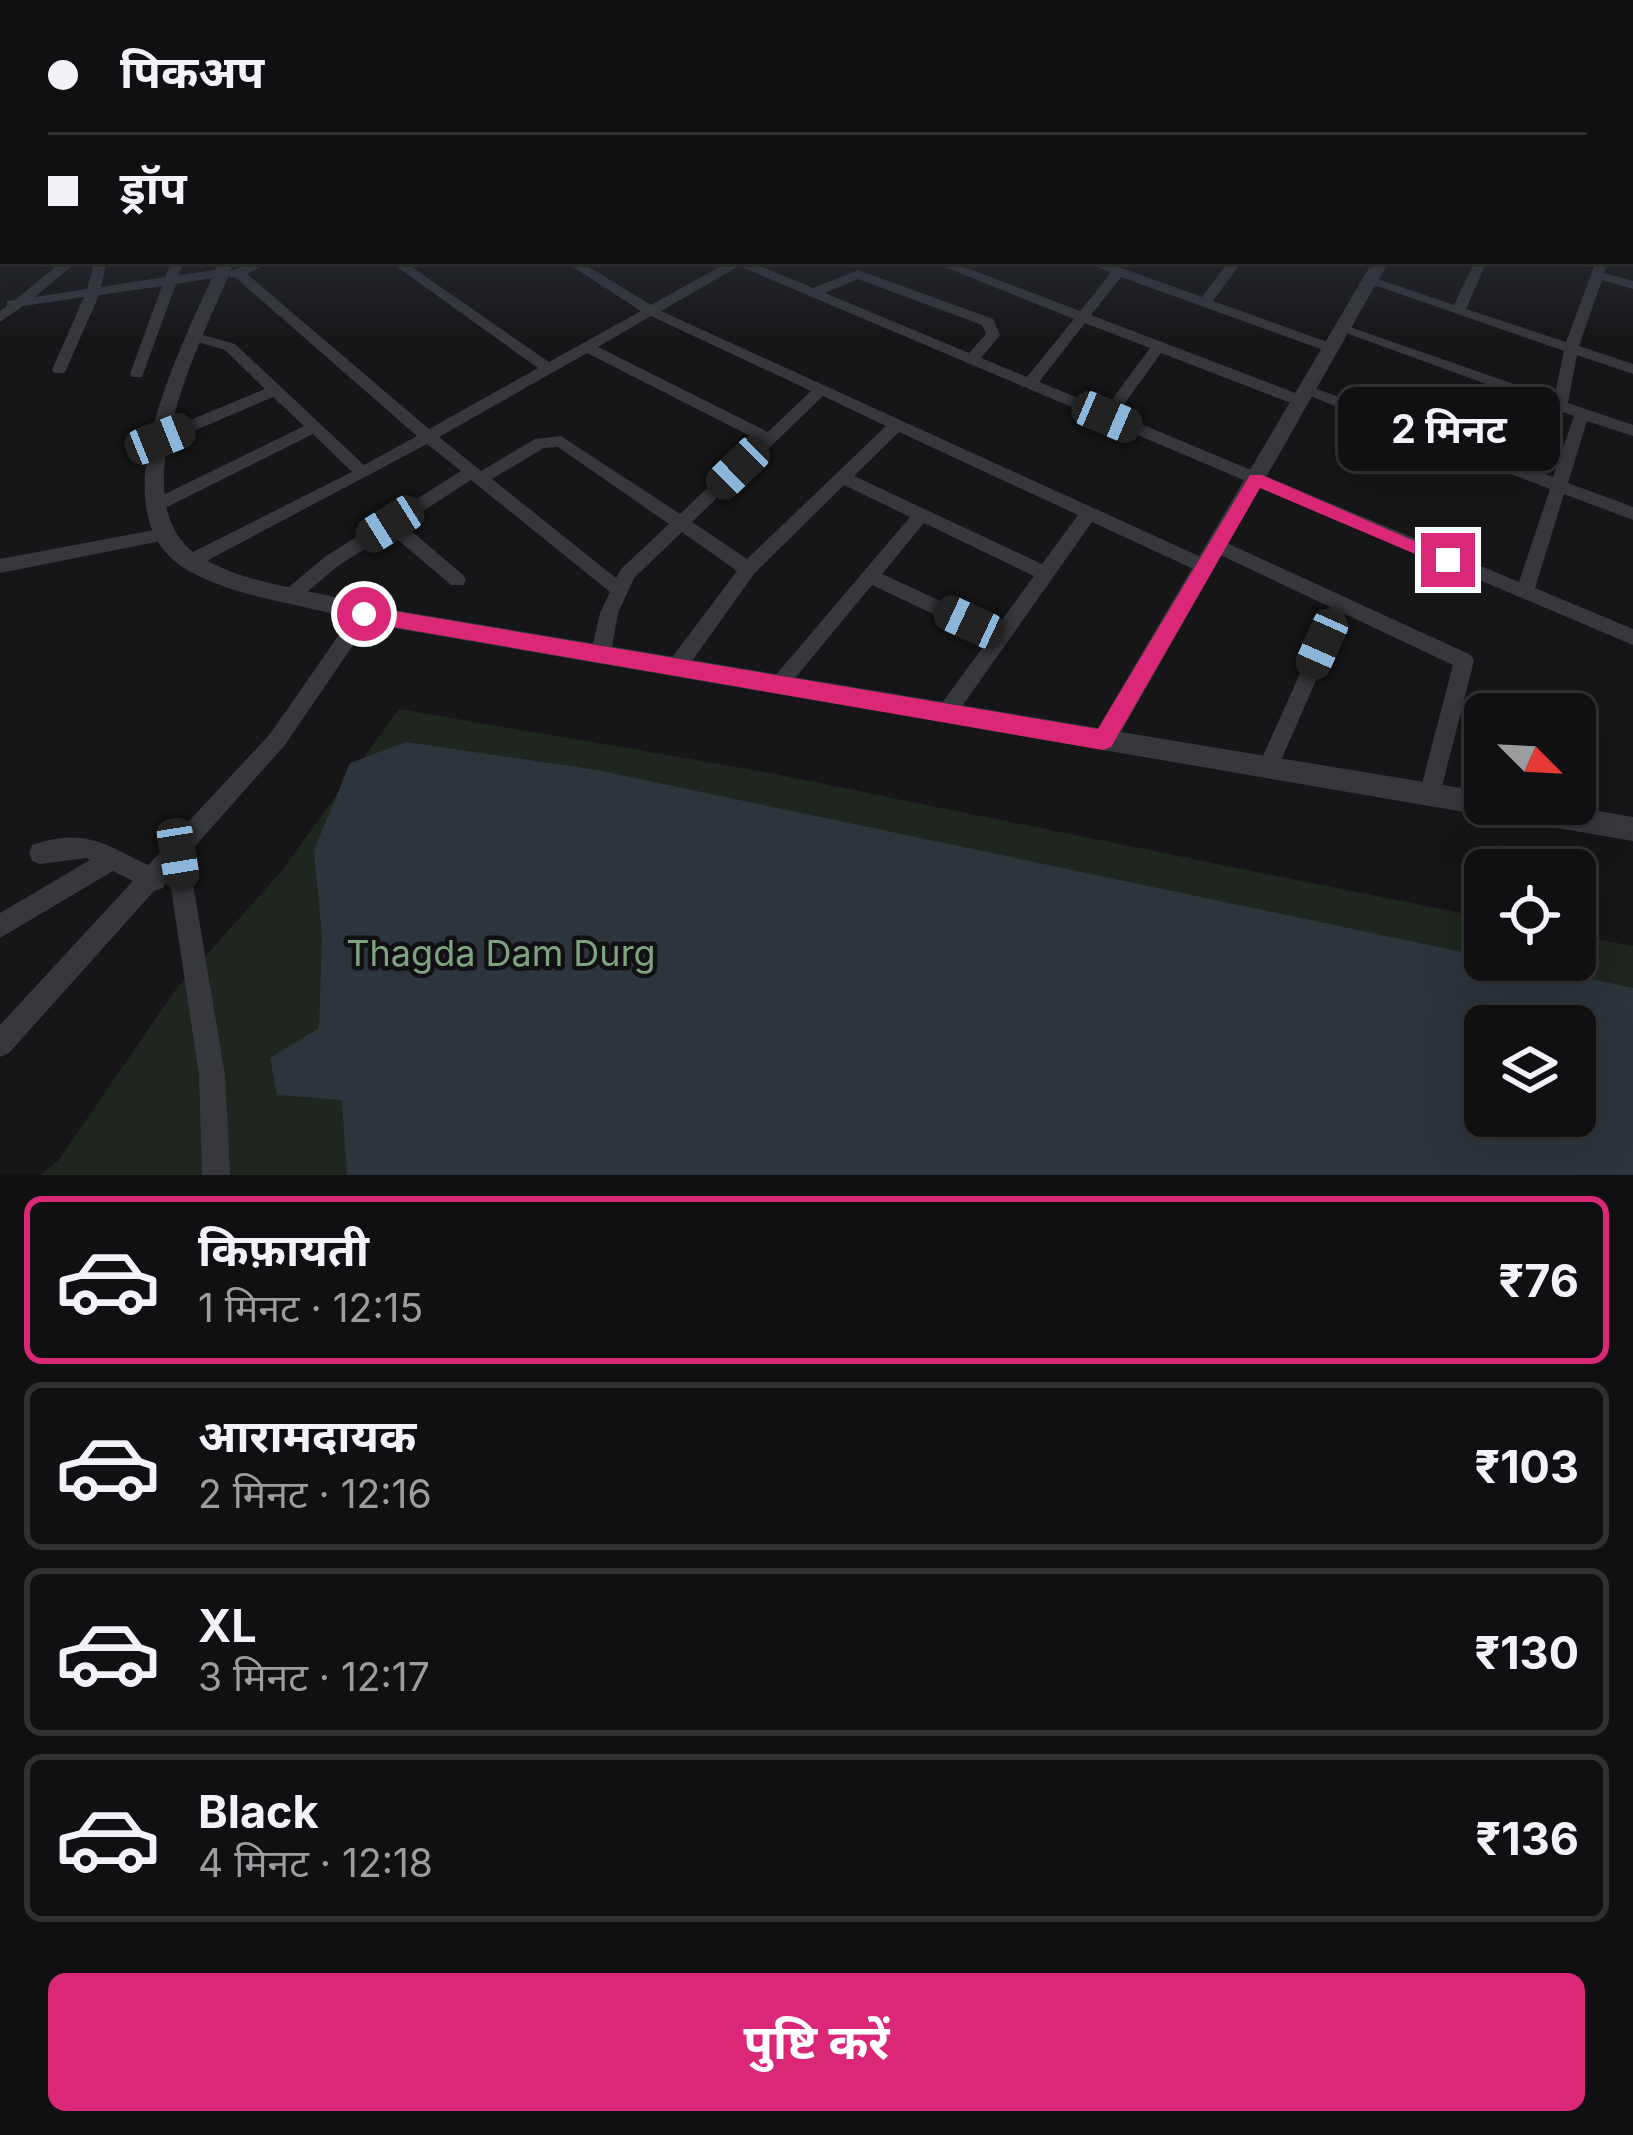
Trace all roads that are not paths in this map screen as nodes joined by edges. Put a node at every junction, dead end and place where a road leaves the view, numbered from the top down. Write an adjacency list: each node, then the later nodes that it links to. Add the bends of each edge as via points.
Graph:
1 (67, 264): 22 (street)
2 (100, 264): 19 (street)
3 (177, 264): 17 (street)
4 (399, 264): 34 (street)
5 (575, 264): 24 (street)
6 (733, 264): 24 (street)
7 (745, 264): 20 (street)
8 (944, 264): 26 (street)
9 (1098, 264): 15 (street)
10 (1234, 264): 21 (street)
11 (1379, 264): 16 (street)
12 (1480, 264): 23 (street)
13 (1600, 268): 18 (street); 32 (street)
14 (227, 271): 17 (street); 28 (street); 48 (street)
15 (1119, 272): 21 (street); 26 (street)
16 (1370, 281): 23 (street); 27 (street)
17 (170, 283): 19 (street); 37 (street)
18 (1633, 286)
19 (93, 293): 22 (street); 36 (street)
20 (813, 293): 33 (street); 33 (street, via 858,274 988,322 993,335)
21 (1204, 302): 31 (street)
22 (12, 304): 25 (street)
23 (1458, 310): 32 (street)
24 (651, 311): 30 (street); 39 (street)
25 (0, 317)
26 (1081, 317): 29 (street); 38 (street)
27 (1342, 329): 31 (street); 42 (street)
28 (196, 338): 40 (street, via 230,347); 49 (street)
29 (1158, 346): 41 (street); 44 (street)
30 (587, 347): 34 (street); 50 (street)
31 (1330, 348): 41 (street)
32 (1571, 349): 35 (street); 42 (street)
33 (971, 360): 38 (street)
34 (549, 369): 48 (street)
35 (1633, 369)
36 (58, 370)
37 (137, 374)
38 (1029, 384): 44 (street)
39 (820, 390): 45 (street); 50 (street)
40 (273, 391): 46 (street); 49 (street)
41 (1304, 396): 54 (street); 55 (street)
42 (1560, 406): 43 (street)
43 (1582, 413): 47 (street); 55 (street)
44 (1107, 417): 54 (street)
45 (896, 425): 53 (street); 57 (street)
46 (313, 428): 51 (street); 56 (street)
47 (1633, 431)
48 (425, 434): 51 (street); 52 (street)
49 (160, 439): 56 (street)
50 (769, 439): 61 (street)
51 (362, 472): 64 (street)
52 (476, 475): 60 (street); 61 (street, via 541,442 561,441); 71 (street)
53 (844, 478): 58 (street); 67 (street)
54 (1256, 480): 63 (street); 72 (street)
55 (1558, 486): 59 (street); 72 (street)
56 (155, 506): 62 (street)
57 (1088, 513): 66 (street); 68 (street)
58 (921, 514): 68 (street); 69 (street)
59 (1633, 514)
60 (390, 524): 70 (street); 73 (street)
61 (678, 525): 67 (street); 71 (street)
62 (165, 534): 64 (street); 65 (street)
63 (1218, 546): 66 (street); 74 (street)
64 (191, 561): 73 (street)
65 (0, 566)
66 (1206, 567): 82 (street)
67 (748, 569): 79 (street)
68 (1046, 574): 76 (street)
69 (870, 576): 76 (street); 80 (street)
70 (457, 580)
71 (618, 589): 78 (street)
72 (1525, 592): 77 (street)
73 (290, 596): 75 (street)
74 (1340, 603): 83 (street); 84 (street, via 1464,661)
75 (364, 614): 78 (street); 89 (street, via 300,712)
76 (1002, 638): 81 (street)
77 (1633, 638)
78 (601, 652): 79 (street)
79 (677, 665): 80 (street)
80 (778, 683): 81 (street)
81 (946, 712): 82 (street)
82 (1103, 740): 83 (street)
83 (1268, 767): 84 (street)
84 (1430, 794): 85 (street)
85 (1464, 800)
86 (1596, 823): 87 (street)
87 (1633, 829)
88 (40, 853): 90 (street, via 87,847)
89 (178, 854): 91 (street); 94 (street, via 212,1075)
90 (115, 858): 91 (street); 92 (street)
91 (154, 880): 93 (street)
92 (0, 926)
93 (0, 1044)
94 (216, 1175)

